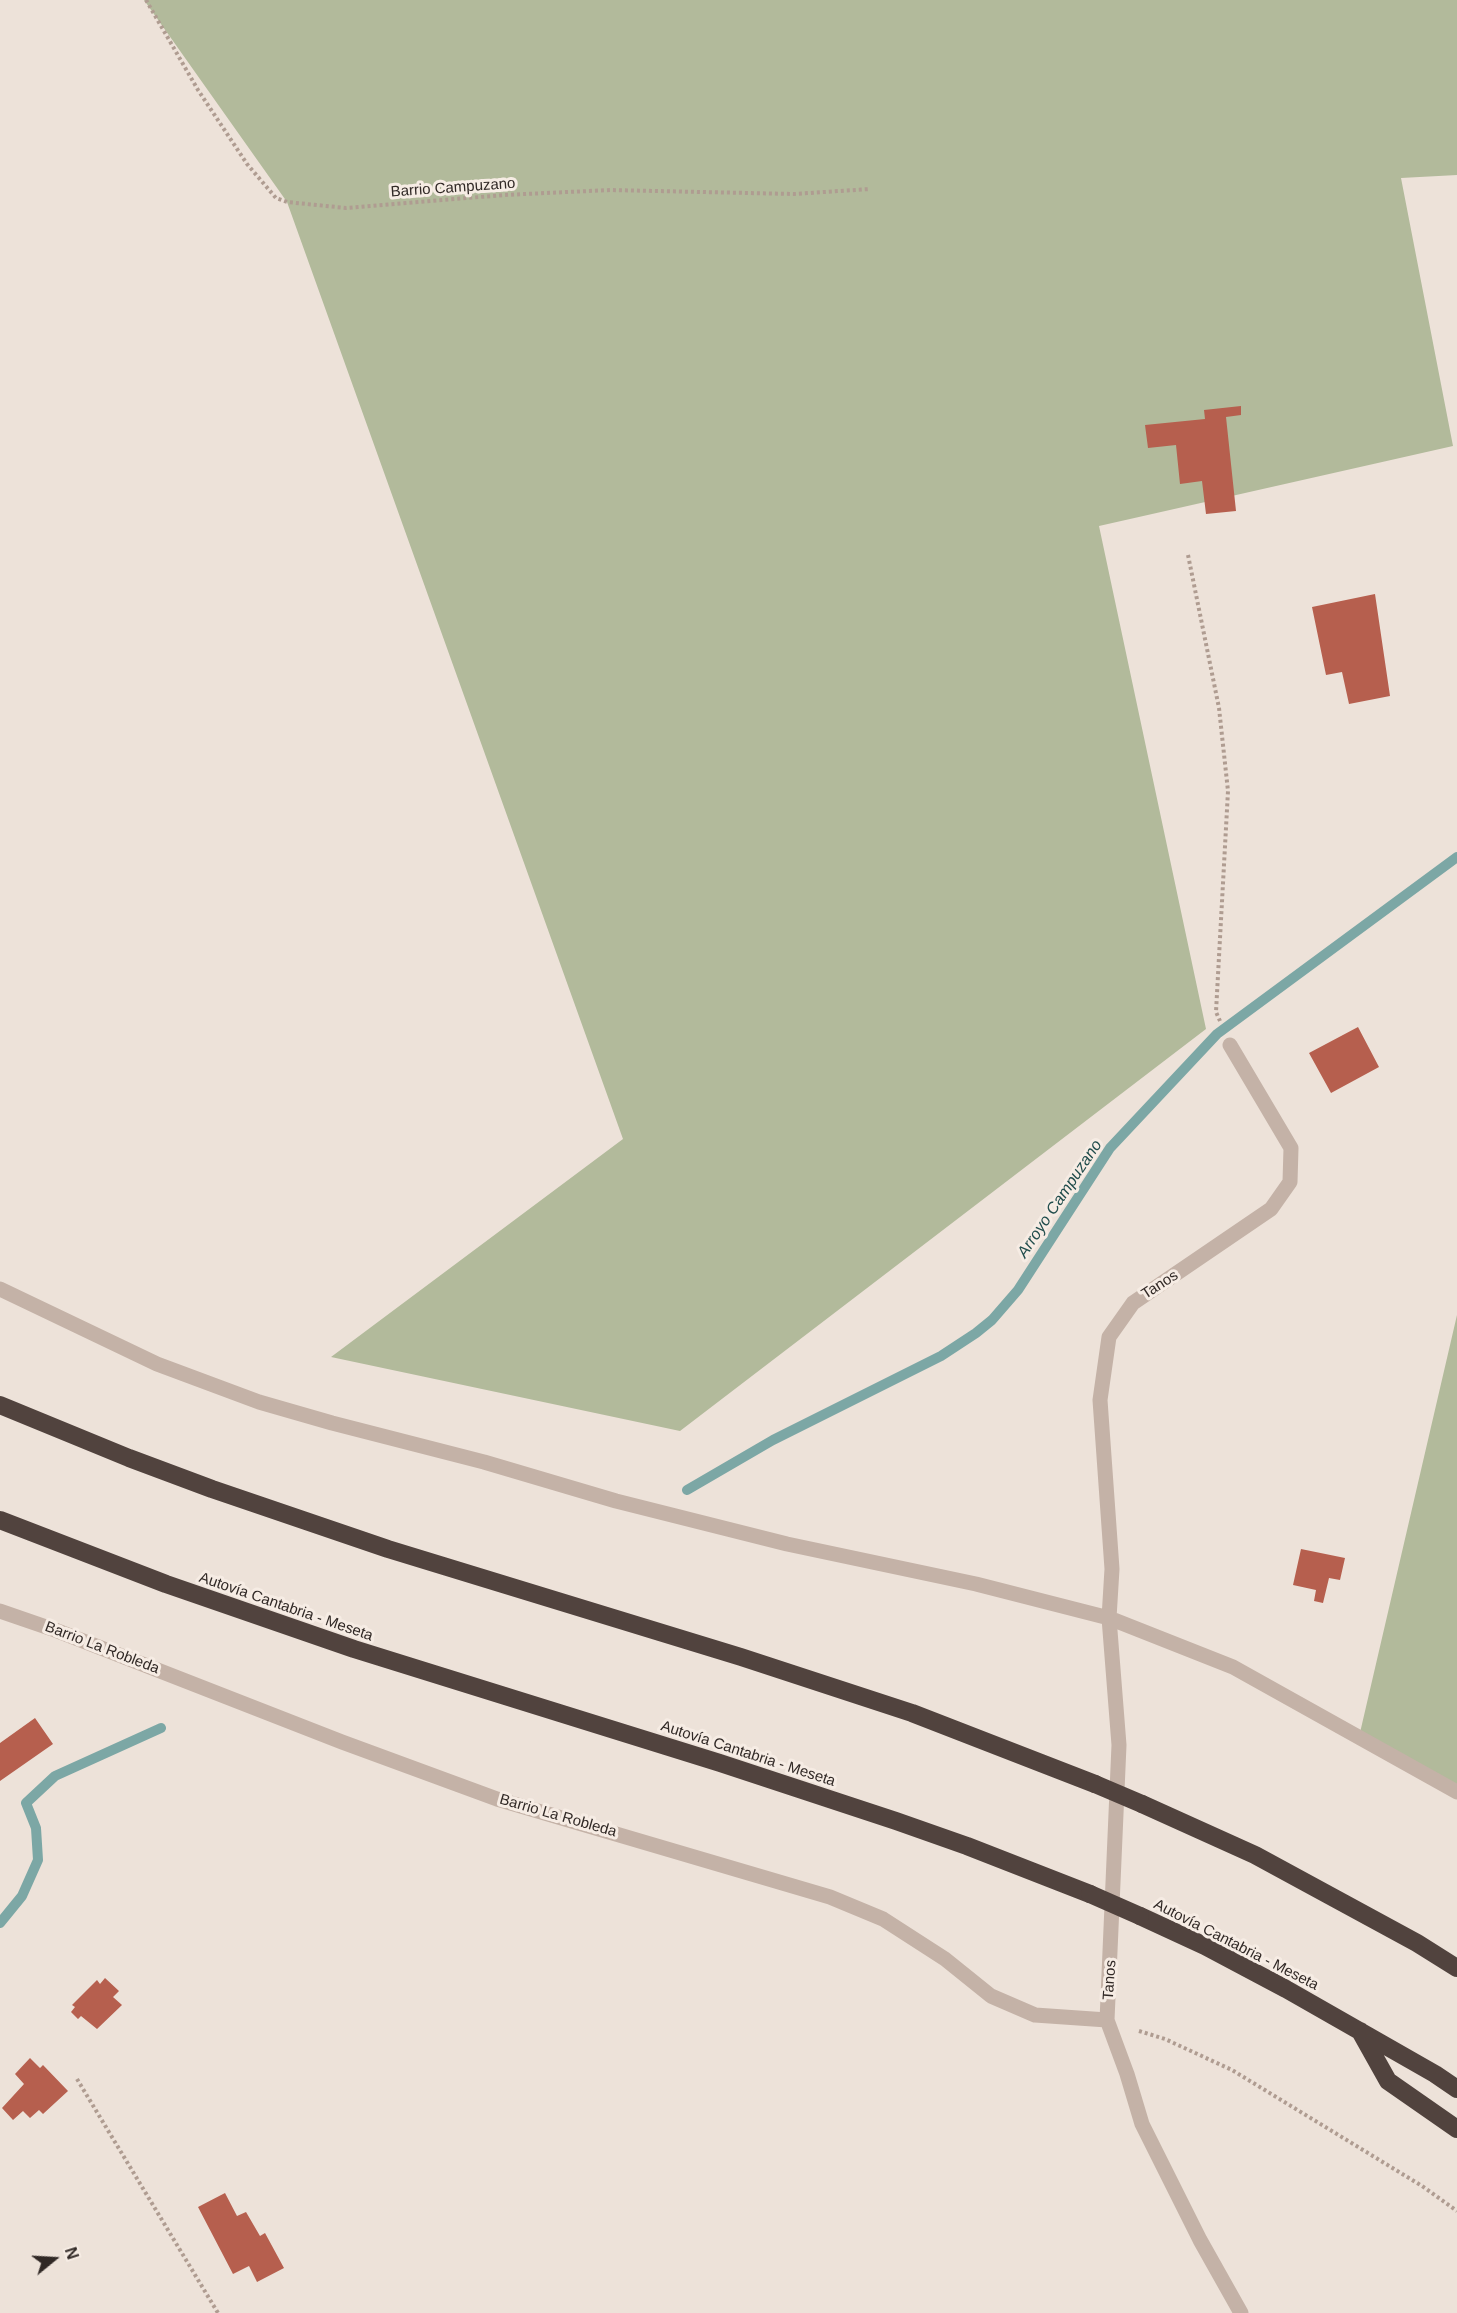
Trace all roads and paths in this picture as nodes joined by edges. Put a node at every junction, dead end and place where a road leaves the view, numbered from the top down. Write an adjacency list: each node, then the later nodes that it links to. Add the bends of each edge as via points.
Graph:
1 (146, 0): 2 (path, Barrio Campuzano, via 247,164 276,198 287,202 346,208 610,190 794,194)
2 (870, 189)
3 (1188, 555): 4 (path, via 1219,708 1228,791)
4 (1216, 1012)
5 (1230, 1046): 10 (street, Tanos, via 1291,1148 1290,1182 1271,1209 1133,1303 1108,1337 1100,1400 1112,1569)
6 (0, 1289): 10 (street, via 157,1364 269,1405 616,1501)
7 (0, 1405): 12 (highway, bridge, via 212,1489 388,1549 912,1713 1095,1784 1256,1855)
8 (0, 1520): 14 (highway, Autovía Cantabria - Meseta, bridge, via 313,1636 720,1763 967,1846 1090,1894 1205,1946)
9 (0, 1611): 13 (street, Barrio La Robleda, via 497,1799 830,1897 883,1919 945,1959 991,1996 1035,2015)
10 (1109, 1618): 11 (street, via 1233,1667); 13 (street, Tanos, via 1119,1745)
11 (1457, 1792)
12 (1457, 1968)
13 (1107, 2020): 18 (path, via 1166,2039 1232,2070); 20 (street, Tanos, via 1142,2124)
14 (1359, 2029): 16 (highway, Autovía Cantabria - Meseta); 17 (highway, via 1388,2081)
15 (77, 2079): 19 (path)
16 (1457, 2089)
17 (1457, 2129)
18 (1457, 2211)
19 (218, 2313)
20 (1241, 2313)

